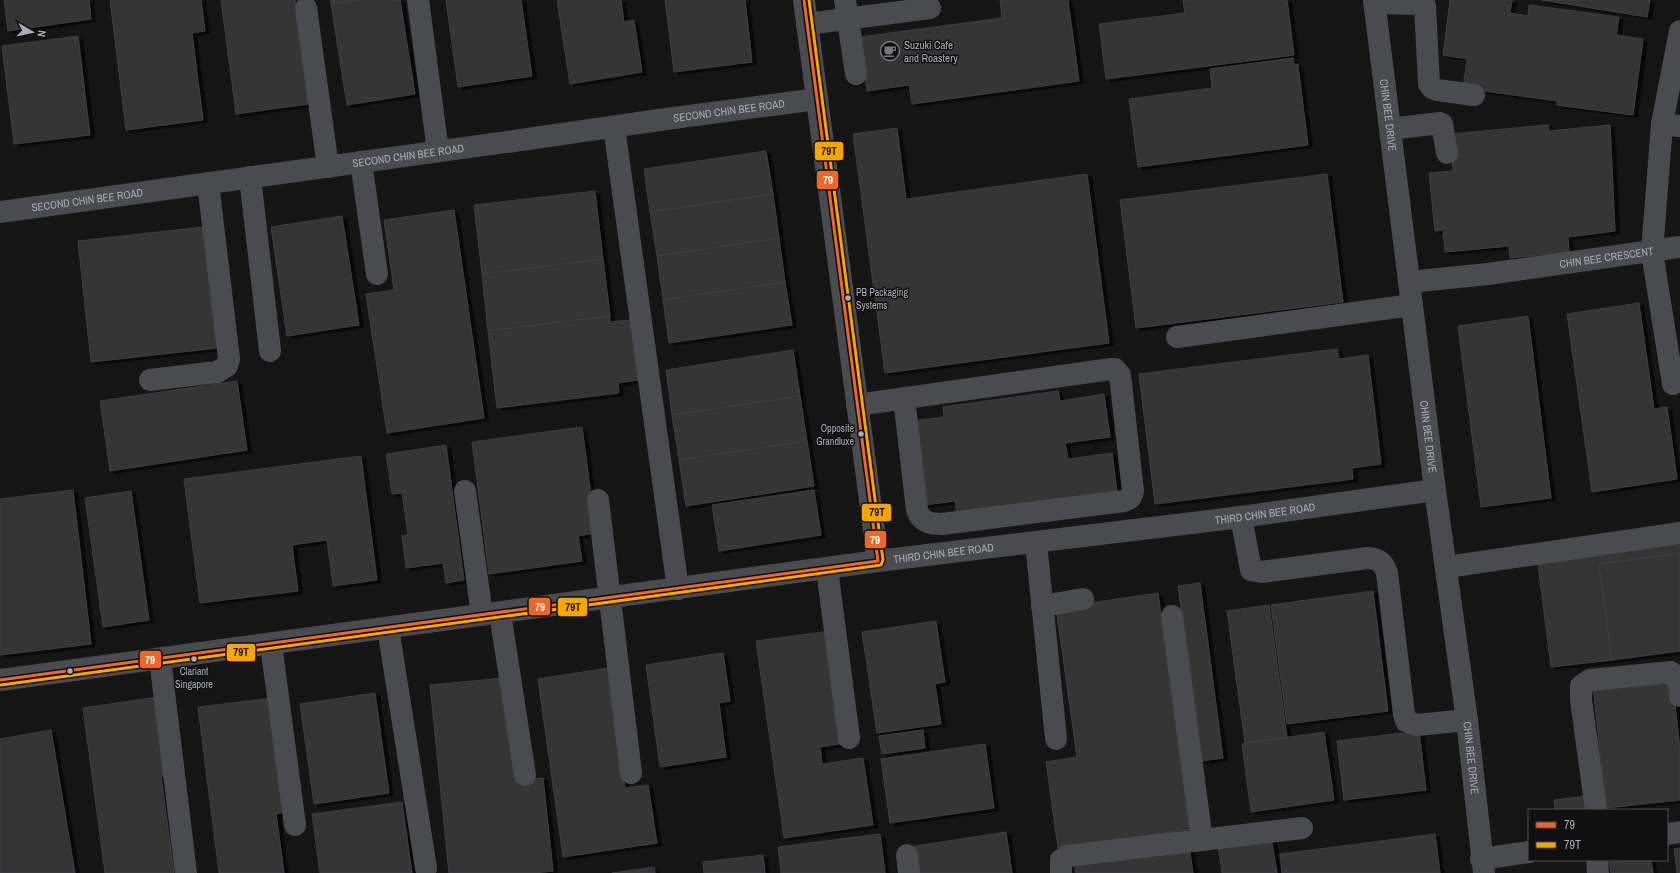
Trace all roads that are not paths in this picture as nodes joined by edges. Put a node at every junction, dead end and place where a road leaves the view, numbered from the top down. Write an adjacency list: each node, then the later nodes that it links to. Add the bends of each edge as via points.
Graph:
1 (418, 0): 15 (street)
2 (804, 0): 7 (street)
3 (1374, 1): 10 (street, via 1425,6 1429,84 1437,90); 14 (street, CHIN BEE DRIVE)
4 (306, 8): 18 (street)
5 (930, 8): 6 (street)
6 (846, 9): 7 (street); 9 (street)
7 (807, 24): 11 (street)
8 (1680, 31): 12 (street, CHIN BEE CRESCENT)
9 (856, 74)
10 (1474, 95)
11 (817, 99): 13 (street, SECOND CHIN BEE ROAD); 32 (street)
12 (1671, 125): 23 (street, CHIN BEE CRESCENT)
13 (614, 127): 15 (street, SECOND CHIN BEE ROAD); 42 (street)
14 (1390, 129): 16 (street, via 1440,123); 25 (street, CHIN BEE DRIVE)
15 (438, 151): 17 (street, SECOND CHIN BEE ROAD)
16 (1447, 153)
17 (361, 162): 18 (street, SECOND CHIN BEE ROAD); 24 (street)
18 (328, 166): 19 (street, SECOND CHIN BEE ROAD)
19 (250, 177): 20 (street, SECOND CHIN BEE ROAD); 28 (street)
20 (208, 183): 21 (street, SECOND CHIN BEE ROAD); 29 (street, via 229,359 227,366 216,372)
21 (0, 212)
22 (1680, 247): 23 (street)
23 (1652, 252): 25 (street, CHIN BEE CRESCENT); 30 (street)
24 (377, 274)
25 (1410, 282): 26 (street, CHIN BEE DRIVE)
26 (1412, 305): 27 (street); 34 (street, CHIN BEE DRIVE)
27 (1177, 337)
28 (270, 351)
29 (150, 380)
30 (1672, 384)
31 (904, 398): 31 (street, via 917,510 925,522 950,523 1124,501 1132,495 1120,375 1114,369); 32 (street)
32 (857, 405): 39 (street)
33 (465, 490): 46 (street)
34 (1435, 490): 36 (street, THIRD CHIN BEE ROAD); 40 (street, CHIN BEE DRIVE)
35 (598, 500): 43 (street)
36 (1241, 517): 38 (street, THIRD CHIN BEE ROAD); 53 (street, via 1251,570 1261,572 1368,558 1382,562 1387,573 1406,721 1417,725)
37 (1680, 533): 40 (street)
38 (1036, 542): 39 (street, THIRD CHIN BEE ROAD); 45 (street)
39 (878, 561): 41 (street, THIRD CHIN BEE ROAD)
40 (1447, 567): 53 (street, CHIN BEE DRIVE)
41 (827, 569): 42 (street, THIRD CHIN BEE ROAD); 54 (street)
42 (678, 589): 43 (street, THIRD CHIN BEE ROAD)
43 (610, 598): 46 (street, THIRD CHIN BEE ROAD); 56 (street)
44 (1083, 599): 45 (street)
45 (1042, 606): 55 (street)
46 (491, 614): 48 (street, THIRD CHIN BEE ROAD); 57 (street)
47 (1172, 616): 63 (street)
48 (388, 628): 49 (street, THIRD CHIN BEE ROAD); 67 (street)
49 (271, 644): 50 (street, THIRD CHIN BEE ROAD); 59 (street)
50 (160, 659): 51 (street, THIRD CHIN BEE ROAD); 68 (street)
51 (0, 680)
52 (1680, 696): 58 (street, via 1679,683 1671,672 1590,680 1581,686)
53 (1467, 720): 66 (street, CHIN BEE DRIVE)
54 (849, 738)
55 (1056, 739)
56 (631, 773)
57 (525, 775)
58 (1596, 809)
59 (295, 824)
60 (1302, 828): 63 (street)
61 (1680, 832): 62 (street)
62 (1668, 834)
63 (1202, 840): 69 (street, via 1067,856 1061,860)
64 (1528, 852): 66 (street)
65 (1596, 861): 70 (street)
66 (1483, 866)
67 (426, 868)
68 (186, 873)
69 (1061, 873)
70 (1598, 873)

